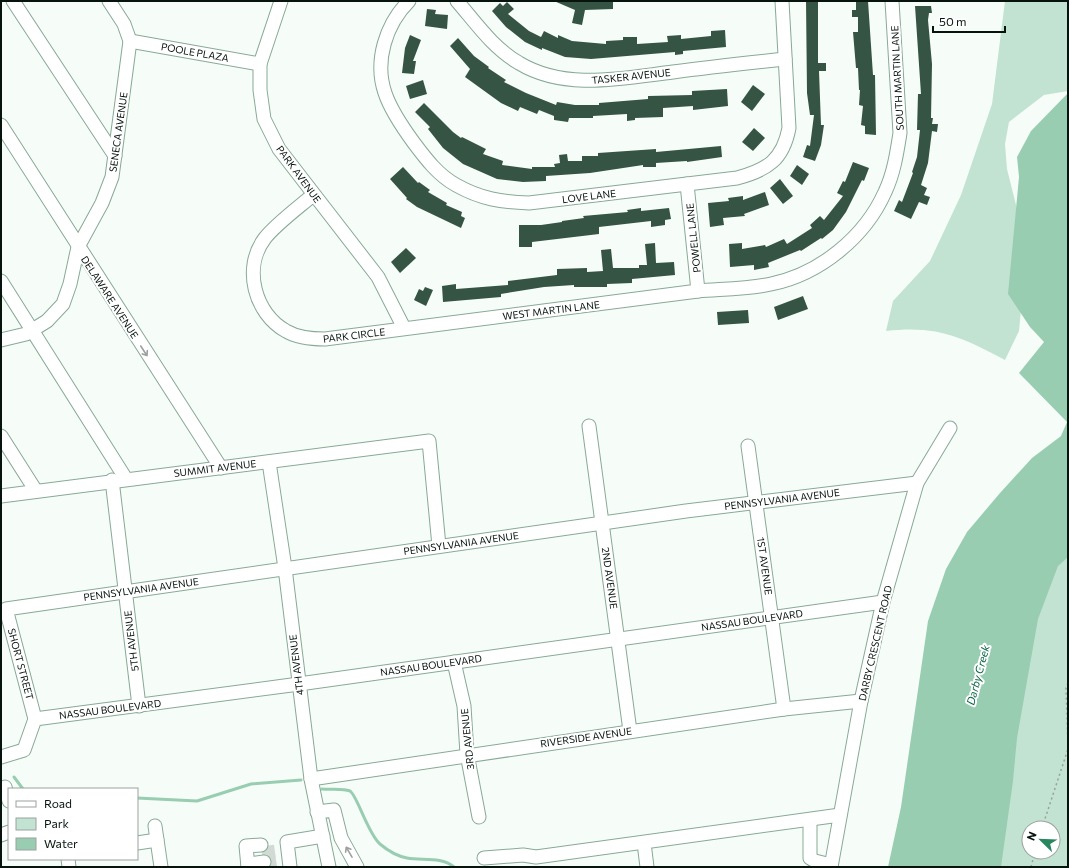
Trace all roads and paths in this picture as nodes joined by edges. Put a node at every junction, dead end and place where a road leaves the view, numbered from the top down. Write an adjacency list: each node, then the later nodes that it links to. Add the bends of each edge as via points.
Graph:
1 (13, 1): 12 (street)
2 (109, 1): 8 (street, SENECA AVENUE, via 124,24)
3 (281, 1): 10 (street, PARK AVENUE)
4 (409, 1): 13 (street, LOVE LANE, via 399,11 387,32 382,55 382,83 392,110 405,131 434,169 449,181 476,195 495,201 521,203)
5 (457, 1): 9 (street, TASKER AVENUE, via 481,31 500,49 519,63 553,77 594,81)
6 (782, 1): 9 (street, LOVE LANE)
7 (892, 1): 17 (street, SOUTH MARTIN LANE, via 900,133 891,177 878,206 861,230 816,268 771,284)
8 (130, 41): 10 (street, POOLE PLAZA); 12 (street, SENECA AVENUE)
9 (785, 59): 13 (street, LOVE LANE, via 790,128 784,146 774,161 762,170 747,175)
10 (260, 64): 14 (street, PARK AVENUE, via 264,119 279,149)
11 (1, 126): 15 (street, DELAWARE AVENUE)
12 (115, 156): 15 (street, SENECA AVENUE, via 112,177 102,203)
13 (688, 184): 17 (street, POWELL LANE)
14 (313, 195): 18 (street, PARK AVENUE, via 378,277); 18 (street, PARK CIRCLE, via 273,230 259,249 253,277 265,313 274,324 287,332 312,339)
15 (78, 247): 19 (street, SENECA AVENUE, via 63,304 47,321); 26 (street, DELAWARE AVENUE, one-way to 26)
16 (1, 281): 19 (street)
17 (698, 291): 18 (street, WEST MARTIN LANE)
18 (404, 328)
19 (32, 330): 20 (street, SENECA AVENUE); 27 (street)
20 (1, 340)
21 (589, 426): 33 (street, 2ND AVENUE)
22 (950, 428): 29 (street, DARBY CRESCENT ROAD)
23 (1, 436): 30 (street)
24 (748, 446): 32 (street, 1ST AVENUE)
25 (269, 462): 26 (street, SUMMIT AVENUE); 34 (street, SUMMIT AVENUE, via 429,441); 35 (street, 4TH AVENUE)
26 (221, 468): 27 (street, SUMMIT AVENUE)
27 (126, 479): 28 (street, SUMMIT AVENUE)
28 (112, 480): 30 (street, SUMMIT AVENUE); 36 (street, 5TH AVENUE)
29 (917, 483): 32 (street, PENNSYLVANIA AVENUE); 37 (street, DARBY CRESCENT ROAD)
30 (36, 491): 31 (street, SUMMIT AVENUE)
31 (1, 496)
32 (756, 502): 33 (street, PENNSYLVANIA AVENUE); 39 (street, 1ST AVENUE)
33 (602, 523): 34 (street, PENNSYLVANIA AVENUE); 40 (street, 2ND AVENUE)
34 (439, 546): 35 (street, PENNSYLVANIA AVENUE)
35 (285, 568): 36 (street, PENNSYLVANIA AVENUE); 43 (street, 4TH AVENUE)
36 (125, 591): 38 (street, PENNSYLVANIA AVENUE); 45 (street, 5TH AVENUE)
37 (883, 602): 39 (street, NASSAU BOULEVARD); 44 (street, DARBY CRESCENT ROAD)
38 (6, 609): 47 (street, SHORT STREET)
39 (772, 617): 40 (street, NASSAU BOULEVARD); 46 (street, 1ST AVENUE)
40 (619, 638): 41 (street, NASSAU BOULEVARD); 48 (street, 2ND AVENUE)
41 (454, 662): 43 (street, NASSAU BOULEVARD); 51 (street, 3RD AVENUE, via 464,706)
42 (1068, 682): 49 (path)
43 (298, 684): 45 (street, NASSAU BOULEVARD); 53 (street, 4TH AVENUE)
44 (861, 701): 46 (street, RIVERSIDE AVENUE); 57 (street, DARBY CRESCENT ROAD)
45 (139, 706): 47 (street, NASSAU BOULEVARD)
46 (784, 708): 48 (street, RIVERSIDE AVENUE)
47 (35, 719): 52 (street, via 24,750)
48 (630, 731): 51 (street, RIVERSIDE AVENUE)
49 (1068, 744)
50 (1068, 749): 60 (path)
51 (468, 754): 53 (street, RIVERSIDE AVENUE); 58 (street, 3RD AVENUE)
52 (1, 757)
53 (310, 779): 56 (street, 4TH AVENUE)
54 (1, 789): 55 (street, via 5,787)
55 (8, 798)
56 (317, 812): 62 (street, via 334,810); 63 (street, 4TH AVENUE)
57 (840, 815): 59 (street); 70 (street, DARBY CRESCENT ROAD)
58 (479, 817)
59 (810, 820): 66 (street); 70 (street, via 810,858)
60 (1045, 820)
61 (155, 826): 64 (street)
62 (341, 838): 63 (street); 73 (street, one-way to 62)
63 (323, 839): 67 (street); 72 (street, 4TH AVENUE)
64 (157, 840): 65 (street); 71 (street)
65 (138, 843)
66 (644, 843): 68 (street, via 536,857 523,855); 74 (street)
67 (277, 853): 69 (street); 69 (street, via 246,846)
68 (484, 858)
69 (248, 862)
70 (831, 866)
71 (161, 867)
72 (329, 867)
73 (357, 867)
74 (647, 867)

